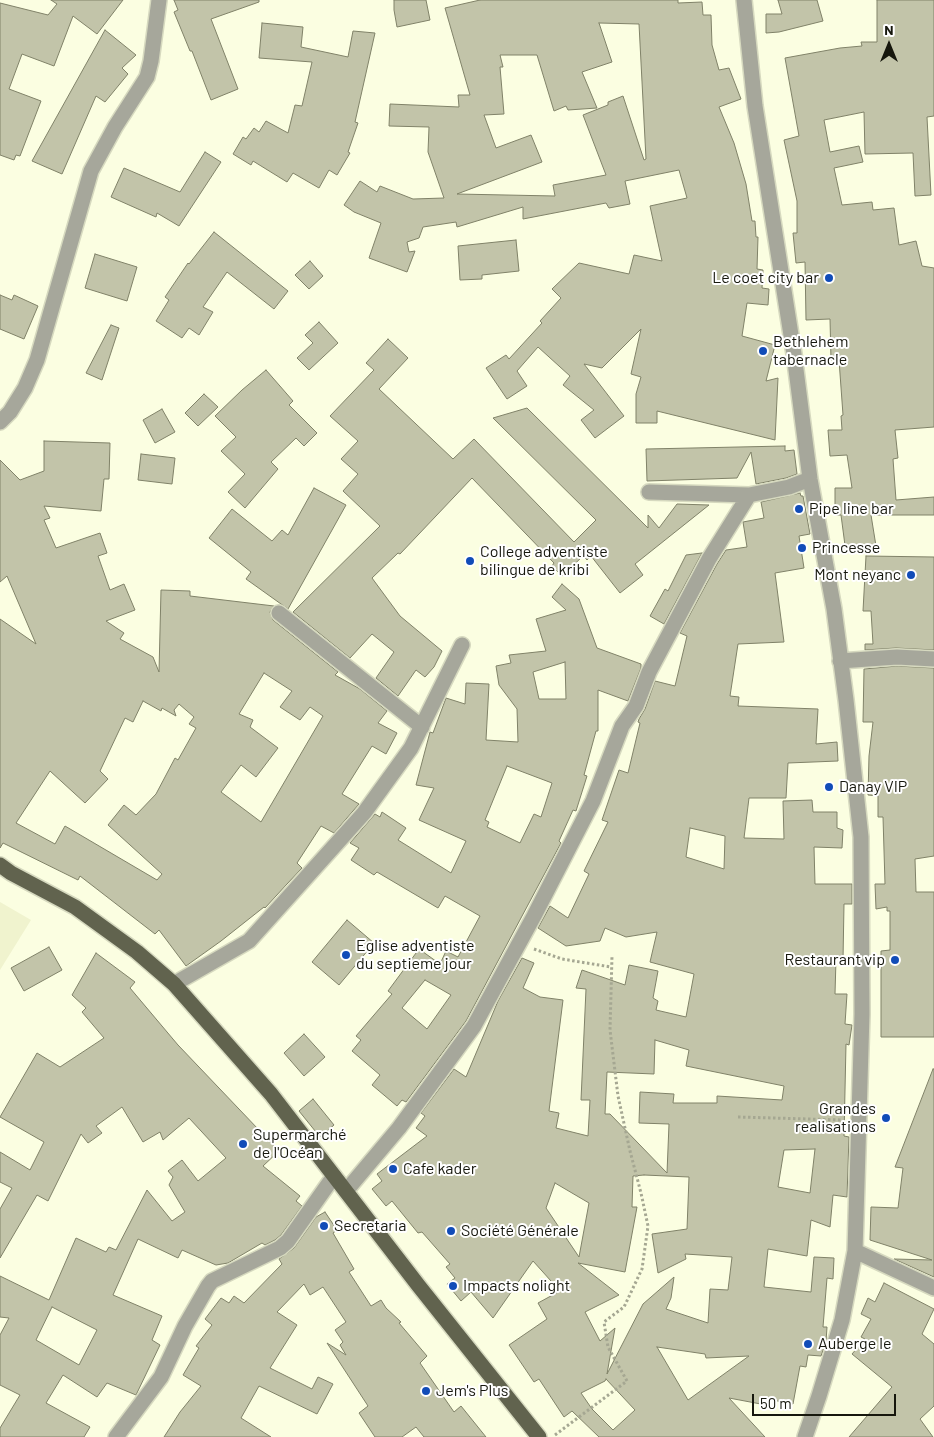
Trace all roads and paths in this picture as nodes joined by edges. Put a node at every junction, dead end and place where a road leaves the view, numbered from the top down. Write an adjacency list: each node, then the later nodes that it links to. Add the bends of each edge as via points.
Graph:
1 (159, 0): 3 (street, via 147,76 91,171 37,360 25,388)
2 (744, 0): 4 (street, via 755,106)
3 (0, 422)
4 (810, 479): 6 (street); 10 (street)
5 (649, 492): 6 (street)
6 (749, 495): 13 (street, via 649,672 636,706 622,726 593,800)
7 (278, 613): 11 (street)
8 (462, 645): 11 (street)
9 (934, 658): 10 (street, via 897,657)
10 (840, 662): 18 (street, via 861,837)
11 (422, 727): 16 (street, via 411,748 364,813 249,941)
12 (0, 865): 16 (main road, via 75,907 137,952)
13 (519, 944): 15 (path, via 562,959); 20 (street, via 474,1026 399,1128)
14 (612, 956): 15 (path)
15 (611, 967): 25 (path, via 610,1030 618,1096 648,1226 642,1269 624,1307 604,1322 608,1347 627,1381)
16 (174, 984): 19 (main road, via 272,1094)
17 (738, 1117): 18 (path)
18 (860, 1121): 21 (street)
19 (334, 1176): 20 (main road); 23 (street, via 280,1248 212,1280 185,1326 162,1377)
20 (346, 1191): 24 (main road)
21 (855, 1251): 22 (street); 26 (street, via 842,1320 820,1396)
22 (934, 1288)
23 (116, 1437)
24 (538, 1437)
25 (552, 1437)
26 (804, 1437)

